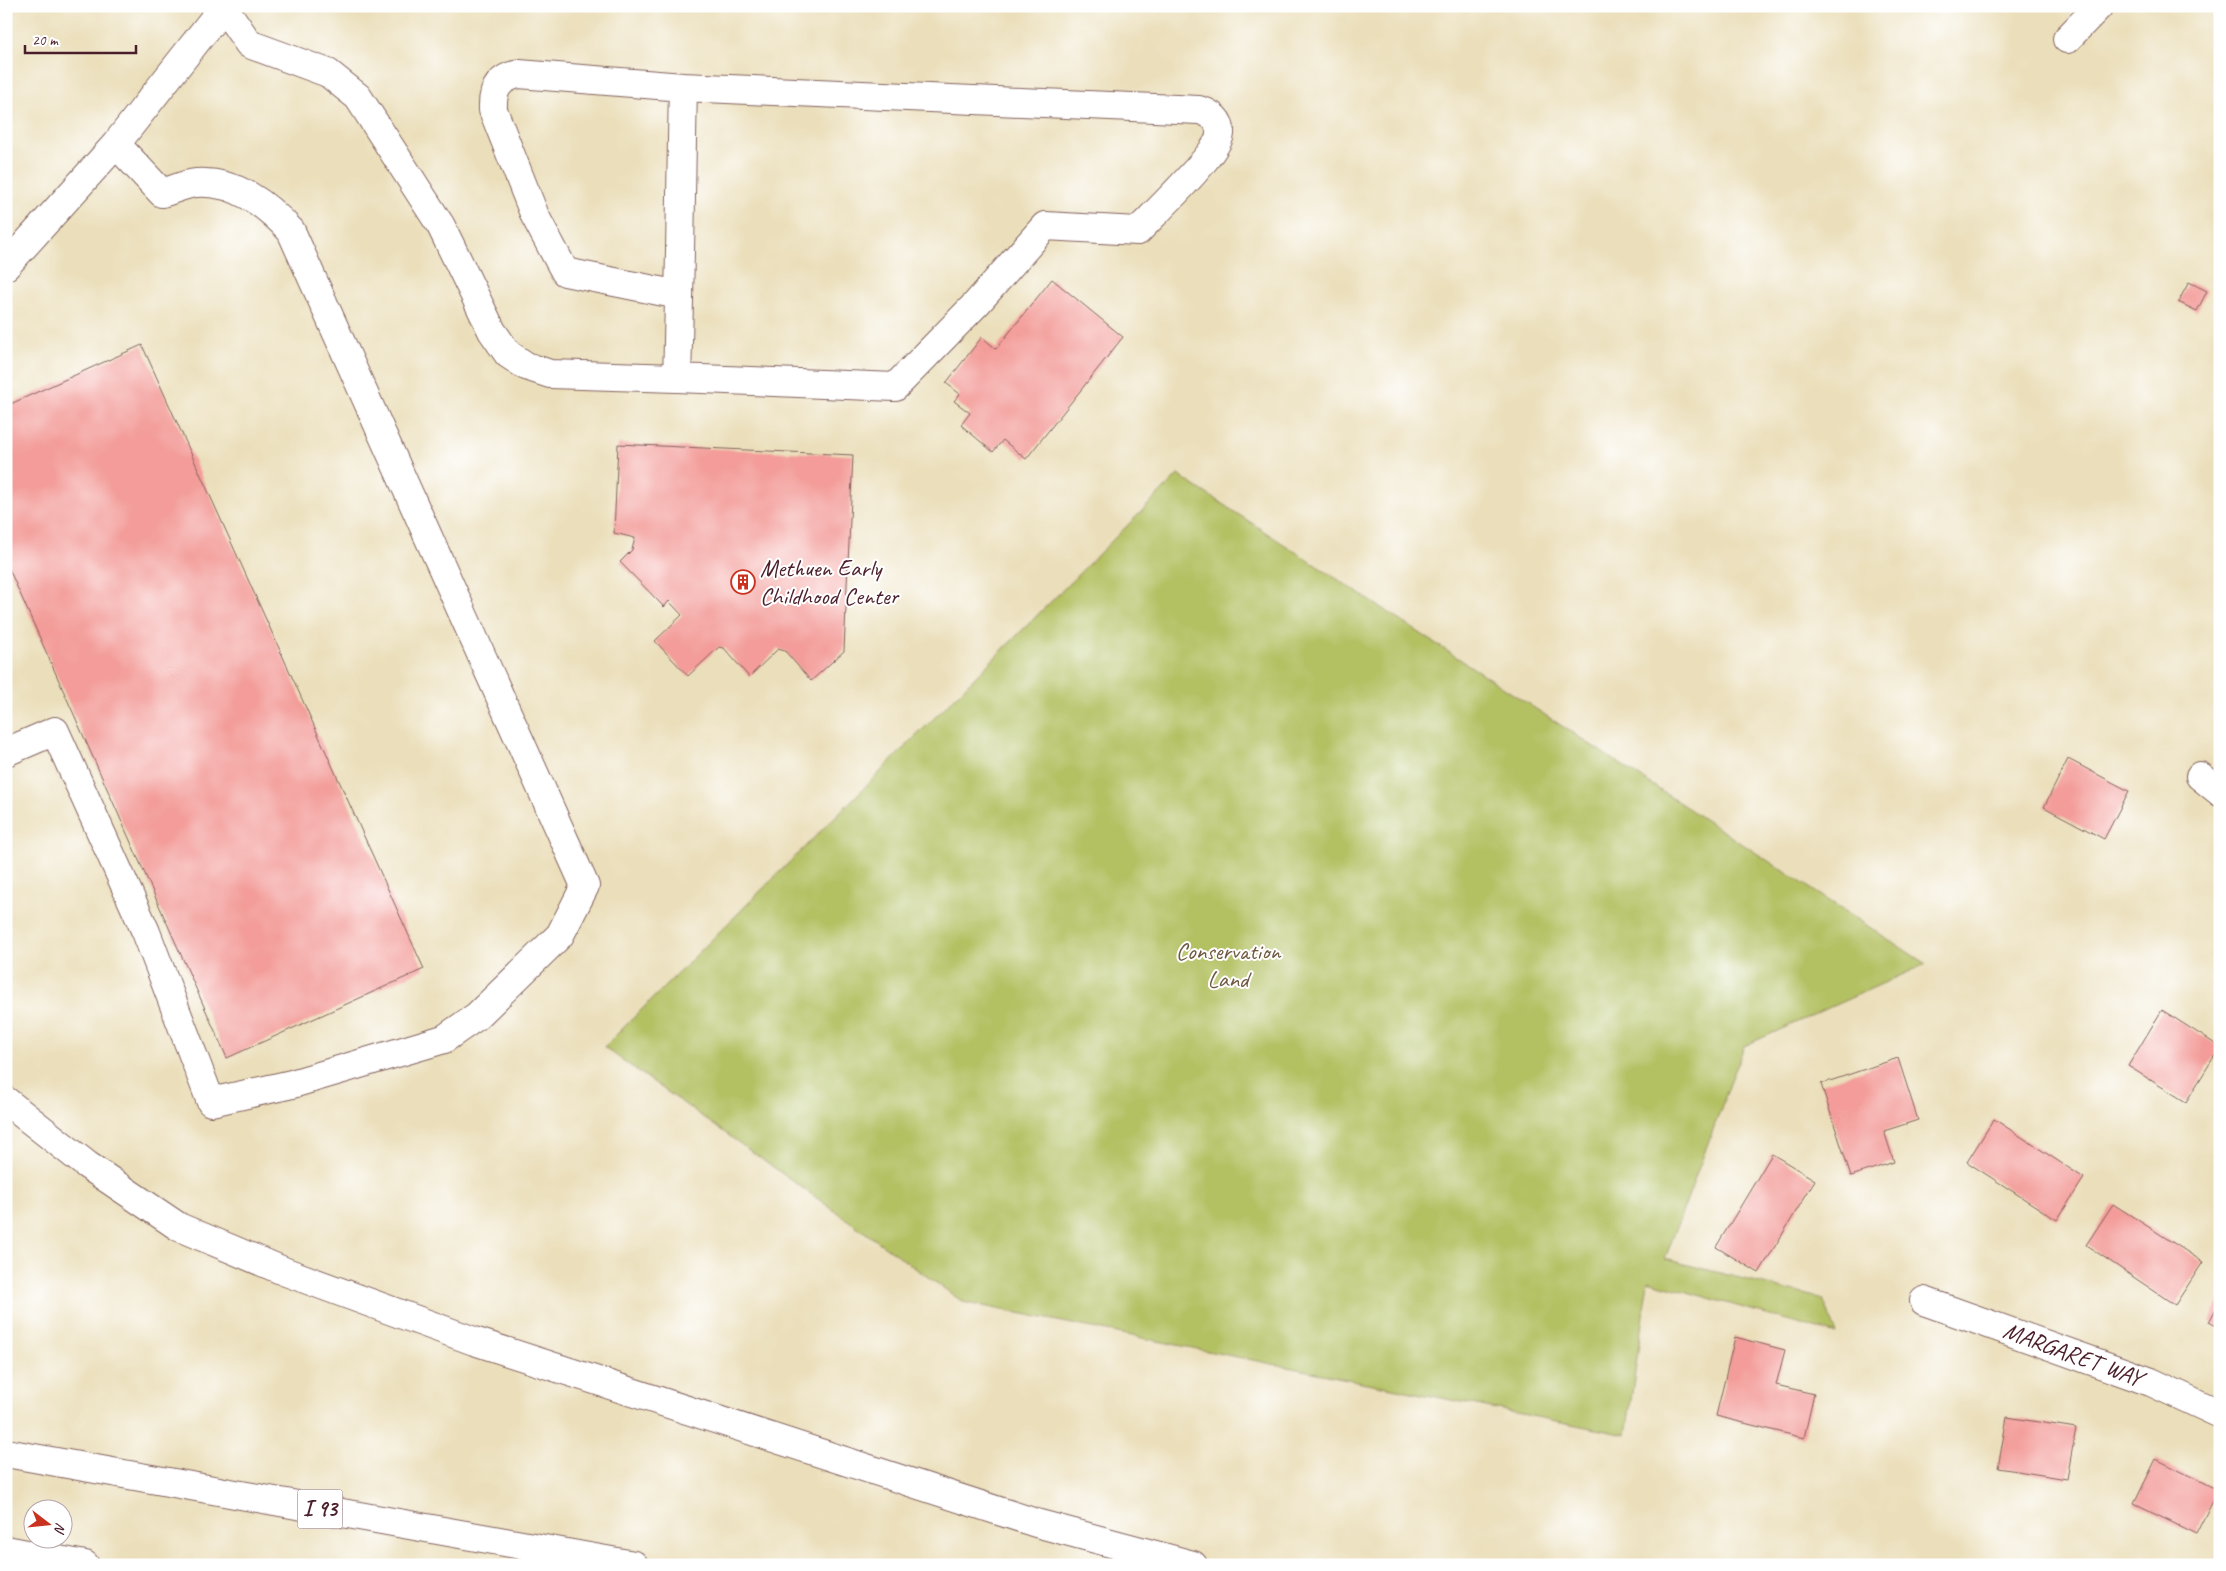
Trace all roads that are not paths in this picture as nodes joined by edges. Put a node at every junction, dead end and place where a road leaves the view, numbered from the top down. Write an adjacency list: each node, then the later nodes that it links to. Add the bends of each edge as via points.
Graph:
1 (224, 6): 5 (main road); 8 (main road, via 249,44 328,73 358,97 441,226 492,331 508,354 526,366 550,374)
2 (2099, 6): 3 (main road)
3 (2067, 39)
4 (683, 87): 7 (main road); 7 (main road, via 519,74 501,81 492,98 492,110 535,216 565,272); 8 (main road, via 1199,110 1215,118 1220,135 1212,152 1138,231 1045,226 977,303 895,387)
5 (116, 144): 6 (main road); 9 (main road, via 162,193 195,183 225,184 272,210 291,231 586,886 560,935 477,1016 444,1039 292,1084 210,1102 146,932 55,731)
6 (6, 266)
7 (679, 295): 8 (main road)
8 (677, 378)
9 (6, 752)
10 (6, 1101): 17 (main road, via 87,1165 179,1226 286,1272 474,1340 1017,1517)
11 (1924, 1301): 12 (main road, MARGARET WAY, via 2151,1382)
12 (2220, 1414)
13 (6, 1453): 16 (main road, I 93)
14 (6, 1550): 15 (main road)
15 (85, 1565)
16 (634, 1565)
17 (1193, 1565)

